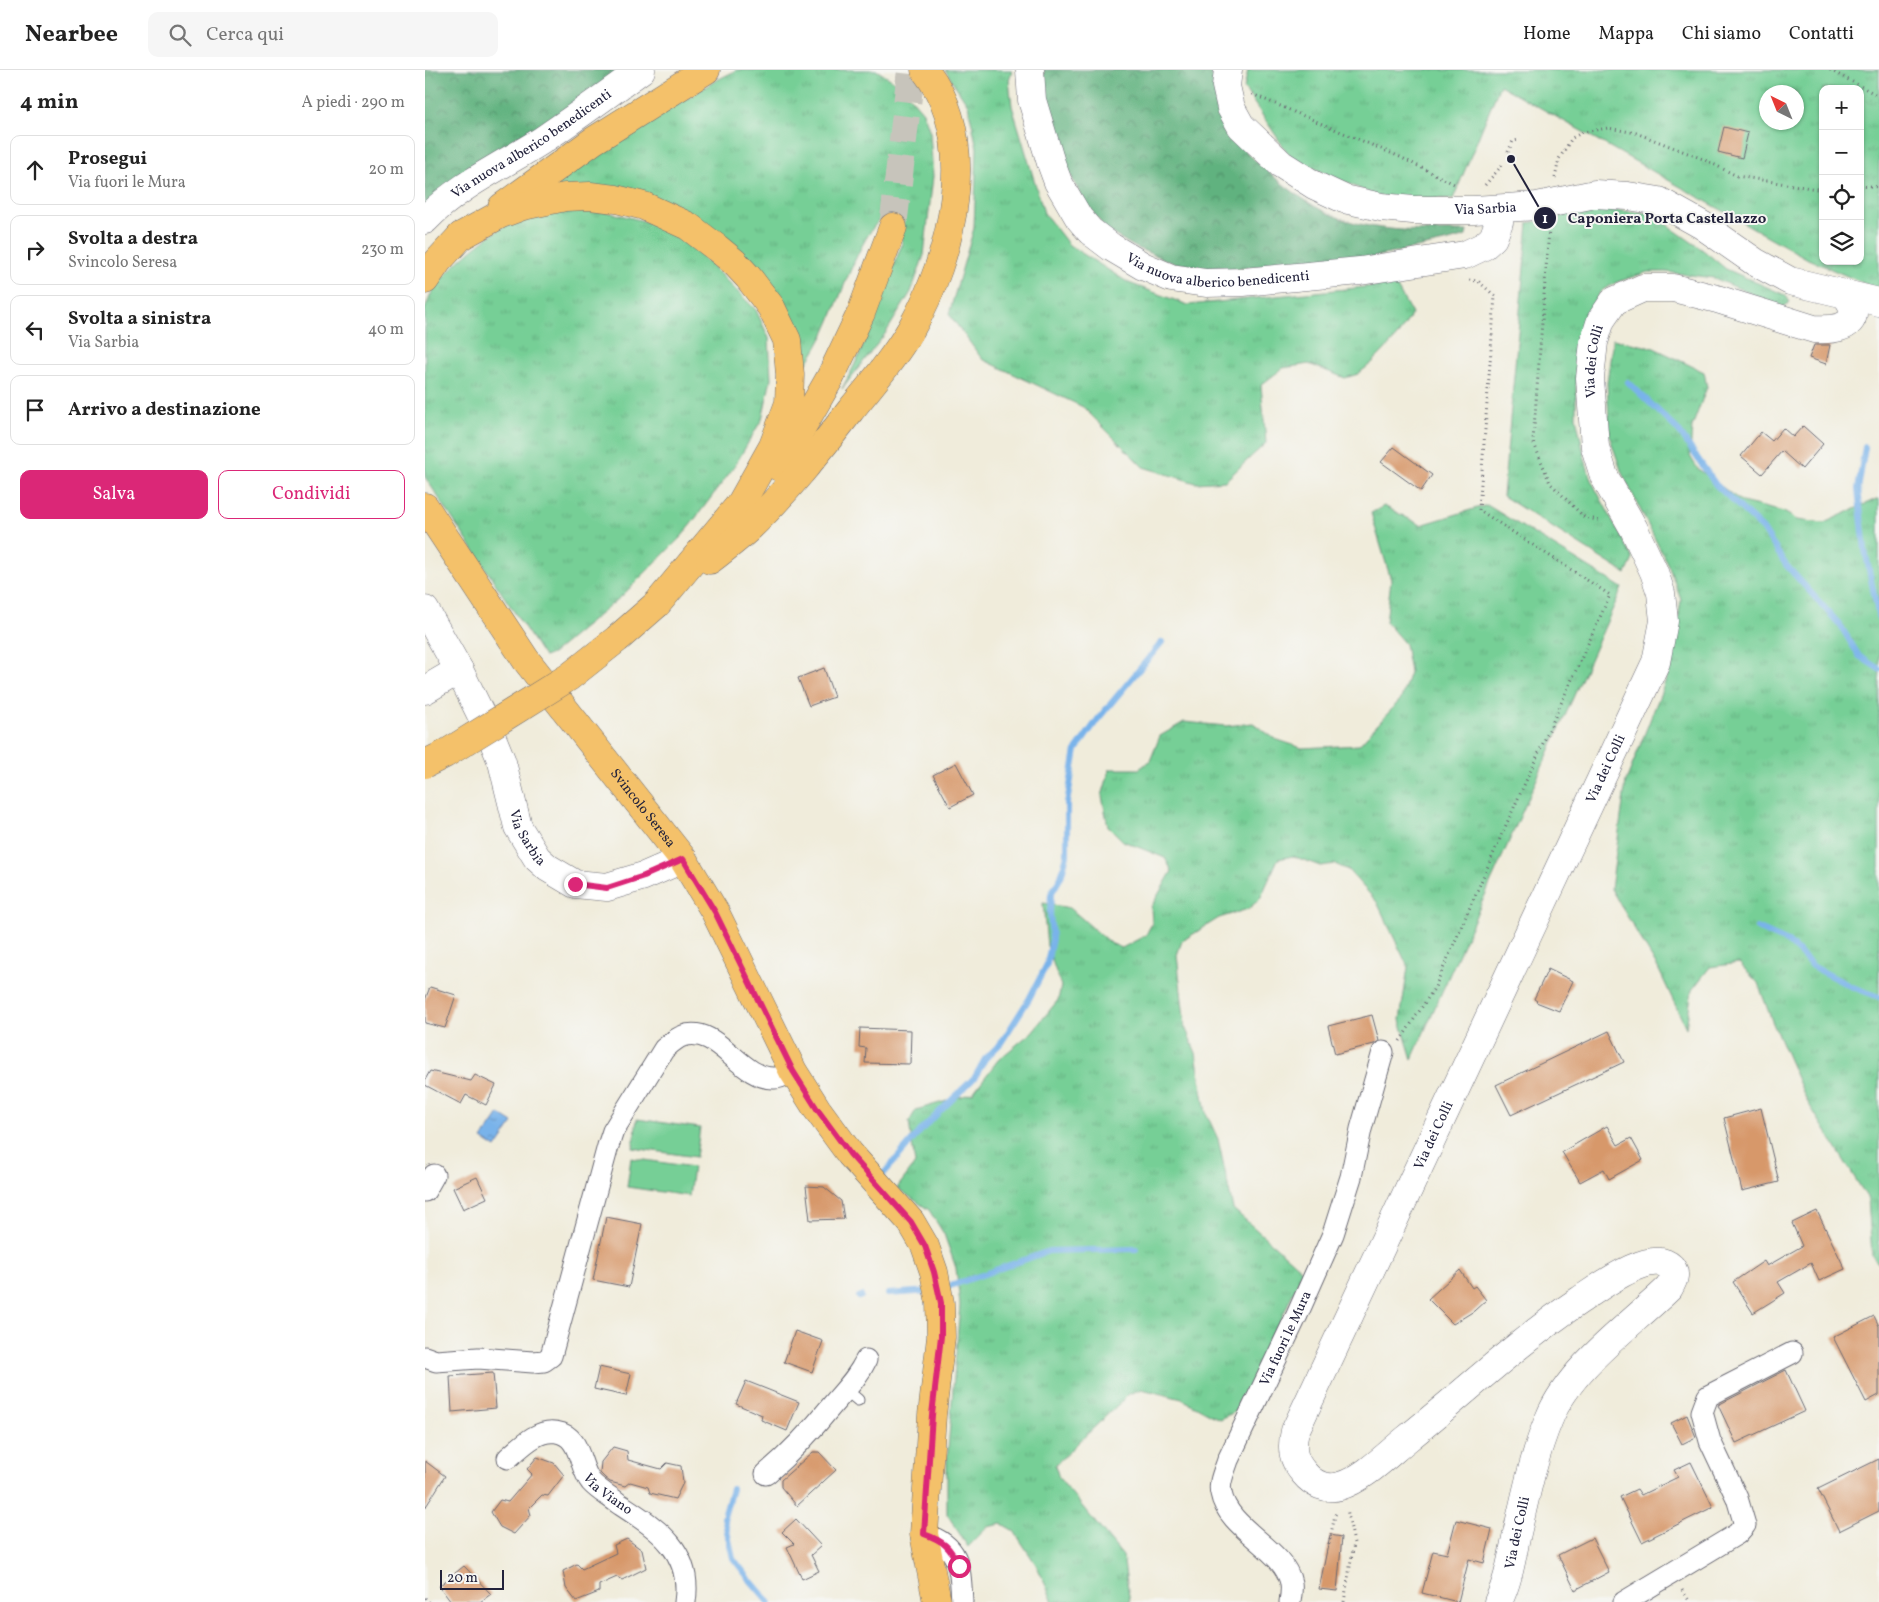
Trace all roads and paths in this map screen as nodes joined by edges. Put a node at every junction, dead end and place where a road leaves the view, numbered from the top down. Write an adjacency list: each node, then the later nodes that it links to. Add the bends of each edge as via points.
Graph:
1 (641, 70): 18 (street, Via nuova alberico benedicenti, via 541,141 458,192)
2 (706, 70): 20 (main road, via 593,141)
3 (925, 70): 27 (main road, via 942,97 951,120 955,144 954,201 935,277 911,328 857,404 749,528)
4 (1030, 70): 16 (street, Via nuova alberico benedicenti, via 1032,100 1051,163 1079,218 1111,247 1171,278 1206,284 1243,282 1360,271 1465,255 1493,238 1499,222)
5 (1228, 70): 16 (street, Via Sarbia, via 1226,86 1231,108 1241,126 1281,164 1315,185 1344,199 1413,210)
6 (1830, 70): 8 (path)
7 (1250, 93): 13 (path, via 1400,157)
8 (1879, 96)
9 (1519, 140): 10 (path, via 1513,141)
10 (1508, 152)
11 (1504, 163): 16 (path)
12 (1864, 185): 14 (path)
13 (1458, 186)
14 (1879, 187)
15 (1819, 189): 17 (path, via 1737,176 1636,133 1608,128 1583,132 1572,138 1559,160)
16 (1489, 199): 17 (street, Via Sarbia)
17 (1543, 204): 23 (street, Via Sarbia, via 1595,194 1659,201 1790,282); 26 (path, via 1549,230 1533,441 1550,483 1584,517)
18 (425, 220)
19 (893, 228): 27 (main road, via 861,313 781,464 739,523)
20 (461, 236): 22 (main road); 27 (main road, via 515,209 565,198 616,199 644,206 688,226 734,262 771,307 787,340 790,375 789,404 773,446 741,503)
21 (1459, 278): 33 (path, via 1479,281 1495,296 1479,510 1610,595 1435,987)
22 (425, 280)
23 (1847, 296): 24 (street); 26 (street, Via dei Colli, via 1853,308 1850,321 1828,330 1814,329 1673,288 1643,288 1614,301 1601,320 1594,342 1591,411 1595,447 1604,476)
24 (1879, 302)
25 (425, 507): 32 (main road, Svincolo Seresa, via 526,660)
26 (1634, 529): 40 (street, Via dei Colli, via 1655,572 1661,593 1664,621 1656,662 1295,1431 1292,1447 1299,1466 1308,1478)
27 (657, 604): 31 (main road, bridge, via 569,677)
28 (425, 610): 29 (street)
29 (459, 670): 30 (street); 32 (street, Via Sarbia, via 502,762 518,827 530,850 548,868 575,884 607,888)
30 (425, 690)
31 (425, 764)
32 (683, 859): 34 (main road, Svincolo Seresa, via 715,912)
33 (1390, 1049): 48 (street, Via fuori le Mura, via 1361,1129 1351,1177 1333,1234 1222,1478 1220,1493 1229,1512 1273,1554 1286,1572 1291,1583)
34 (793, 1071): 36 (street, via 777,1078 765,1078 755,1074 707,1037 696,1034 673,1041 664,1049 613,1131 551,1356 544,1361 533,1362 478,1358 436,1361); 41 (main road, Svincolo Seresa, via 850,1154 911,1222 925,1246 934,1272 941,1303 941,1336)
35 (1792, 1353): 51 (street, via 1708,1396 1702,1412 1710,1441 1737,1498 1745,1525 1737,1534)
36 (425, 1357)
37 (866, 1360): 39 (street, via 851,1396)
38 (508, 1458): 45 (street, Via Viano, via 533,1437 548,1432 556,1432 571,1440 577,1446 592,1483 653,1526 675,1550 687,1579)
39 (766, 1474)
40 (1342, 1496): 42 (path); 49 (path, via 1353,1543); 50 (street, Via dei Colli, via 1363,1474 1540,1328 1635,1267 1649,1262 1670,1266 1675,1279 1669,1288 1586,1365 1570,1383 1549,1418 1527,1488 1506,1585)
41 (924, 1534): 46 (main road, Svincolo Seresa); 47 (street, via 938,1539 951,1550 959,1566)
42 (1329, 1544)
43 (425, 1598): 44 (path)
44 (429, 1602)
45 (685, 1602)
46 (937, 1602)
47 (962, 1602)
48 (1290, 1602)
49 (1344, 1602)
50 (1498, 1602)
51 (1624, 1602)

